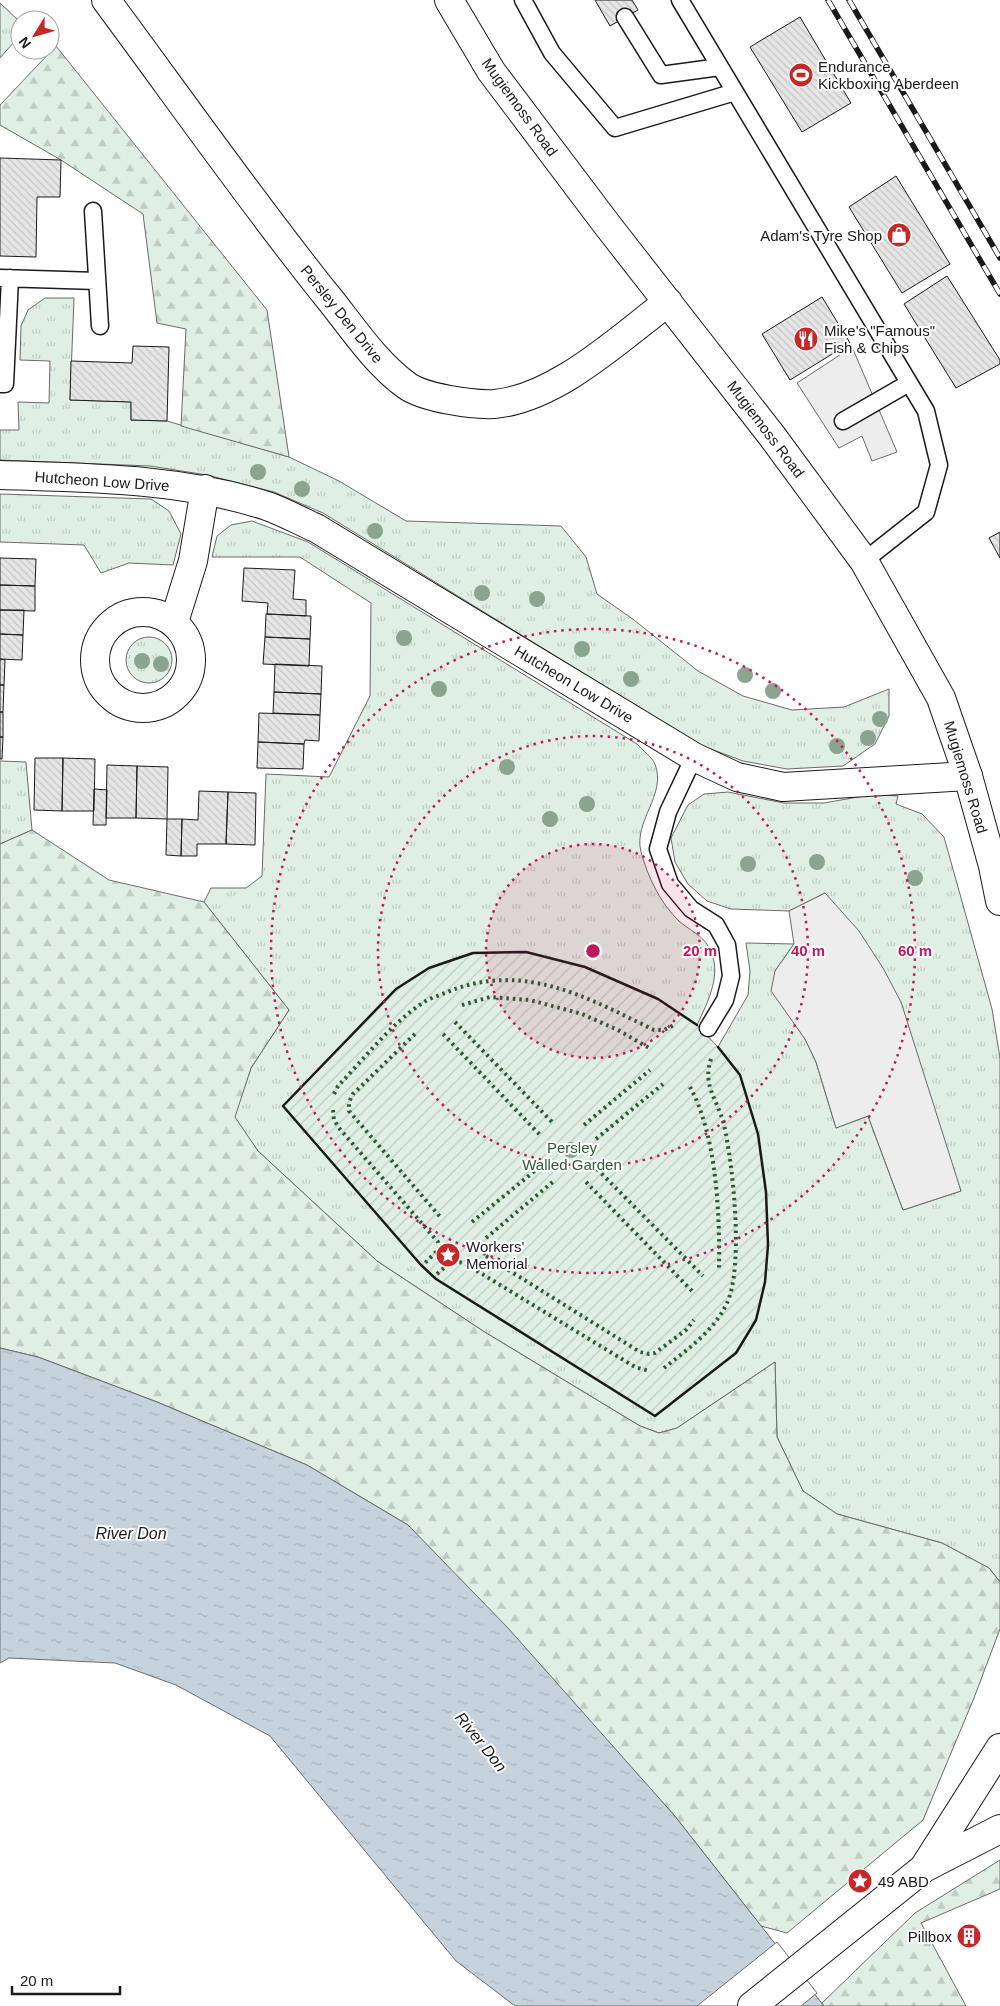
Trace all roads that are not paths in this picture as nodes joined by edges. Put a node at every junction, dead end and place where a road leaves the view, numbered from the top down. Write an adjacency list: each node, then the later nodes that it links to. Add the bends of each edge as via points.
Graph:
1 (106, 0): 11 (street, Persley Den Drive, via 303,266 384,365 408,386 437,398 493,404 530,396 573,374)
2 (449, 0): 11 (street, Mugiemoss Road, via 491,71)
3 (523, 0): 7 (lane, via 552,53 615,128)
4 (680, 0): 6 (lane)
5 (625, 18): 6 (lane, via 661,75)
6 (720, 67): 7 (lane)
7 (735, 92): 13 (lane)
8 (93, 211): 10 (lane)
9 (5, 278): 10 (lane); 14 (lane, via 5,384)
10 (98, 282): 12 (lane)
11 (668, 302): 18 (street, Mugiemoss Road)
12 (100, 326)
13 (909, 383): 15 (lane); 18 (lane, via 926,411 940,465 926,512)
14 (0, 384)
15 (843, 421)
16 (0, 475): 17 (street, Hutcheon Low Drive, via 150,482)
17 (205, 489): 19 (street, via 193,561); 20 (street, Hutcheon Low Drive, via 268,506 316,528)
18 (864, 561): 21 (street, Mugiemoss Road, via 941,698)
19 (174, 622)
20 (694, 757): 21 (street, Hutcheon Low Drive, via 737,777 783,787); 23 (lane, via 668,812 658,849 670,884 691,909 716,925 727,945 731,976 725,1000)
21 (968, 776): 22 (street, Mugiemoss Road)
22 (1000, 901)
23 (708, 1028)
24 (1000, 1748): 26 (street)
25 (1000, 1829): 26 (street)
26 (924, 1868): 27 (street)
27 (752, 2006)

